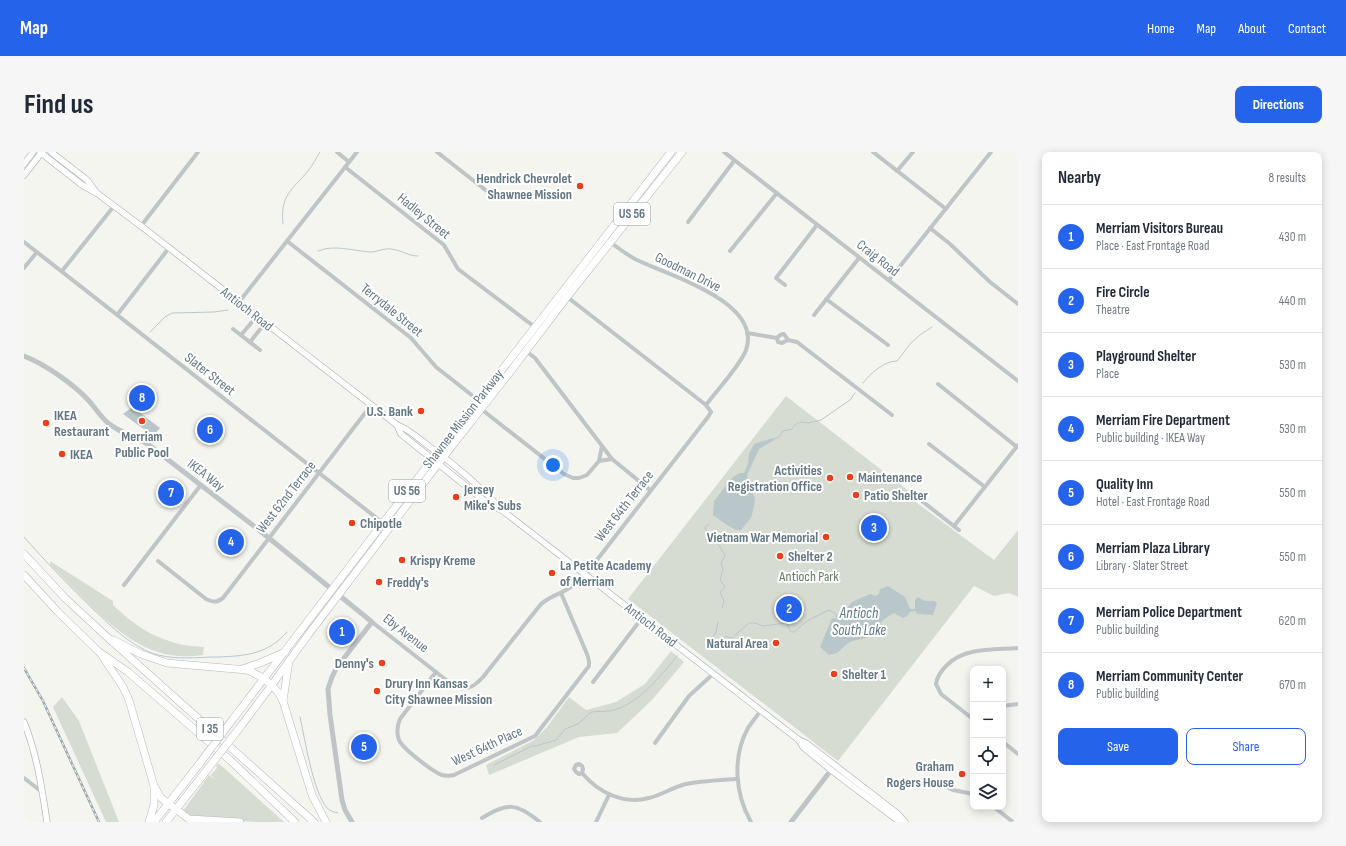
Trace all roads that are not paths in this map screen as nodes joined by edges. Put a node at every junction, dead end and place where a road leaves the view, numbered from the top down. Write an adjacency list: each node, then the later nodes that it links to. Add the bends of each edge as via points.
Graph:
1 (33, 152): 16 (main road)
2 (41, 152): 19 (main road); 21 (main road, Antioch Road, via 82,185)
3 (51, 152): 21 (main road, Antioch Road, via 87,180)
4 (198, 152): 26 (street)
5 (337, 152): 15 (street)
6 (357, 152): 15 (street)
7 (437, 152): 20 (street)
8 (671, 152): 29 (highway, Shawnee Mission Parkway / US 56)
9 (682, 152): 29 (highway, Shawnee Mission Parkway / US 56)
10 (724, 152): 14 (street, Craig Road)
11 (873, 152): 18 (street)
12 (913, 152): 18 (street)
13 (991, 152): 24 (street)
14 (734, 161): 22 (street, Craig Road); 25 (street)
15 (349, 162): 17 (street)
16 (24, 164)
17 (345, 167): 30 (street); 50 (street, Hadley Street, via 444,245 458,269)
18 (897, 171): 24 (street)
19 (24, 175)
20 (488, 192)
21 (98, 194): 23 (main road, Antioch Road)
22 (777, 194): 27 (street, Craig Road); 33 (street)
23 (114, 206): 26 (main road, Antioch Road); 37 (street)
24 (946, 209): 28 (street)
25 (688, 222)
26 (141, 226): 32 (main road, Antioch Road)
27 (817, 226): 35 (street, Craig Road); 39 (street, via 776,278)
28 (930, 228): 38 (street); 44 (street)
29 (607, 239): 40 (highway, Shawnee Mission Parkway / US 56); 41 (highway, Shawnee Mission Parkway / US 56); 51 (street, Goodman Drive, via 636,259 719,298 740,316)
30 (287, 241): 43 (street); 62 (street, Terrydale Street, via 408,336 436,367)
31 (24, 242): 34 (street, Slater Street)
32 (169, 248): 43 (main road, Antioch Road); 45 (street)
33 (730, 251)
34 (37, 252): 36 (street); 37 (street, Slater Street)
35 (859, 258): 38 (street, Craig Road); 42 (street)
36 (24, 268)
37 (62, 271): 45 (street, Slater Street)
38 (889, 280): 60 (street, Craig Road)
39 (785, 286)
40 (560, 292): 41 (street); 50 (highway, Shawnee Mission Parkway / US 56)
41 (567, 297): 50 (highway, Shawnee Mission Parkway / US 56); 64 (street)
42 (826, 299): 46 (street); 56 (street)
43 (239, 302): 47 (main road, Antioch Road)
44 (1018, 304)
45 (117, 315): 77 (street, Slater Street)
46 (814, 315)
47 (257, 316): 48 (main road, Antioch Road); 52 (street)
48 (265, 322): 55 (street); 63 (main road, Antioch Road)
49 (233, 329): 52 (street)
50 (538, 329): 58 (highway, Shawnee Mission Parkway / US 56); 62 (highway, Shawnee Mission Parkway / US 56)
51 (747, 333): 53 (street); 64 (street, via 747,347 743,356)
52 (241, 335): 55 (street)
53 (777, 338): 54 (street, via 778,342 782,343); 54 (street, via 784,334)
54 (788, 340): 66 (street, via 806,348)
55 (250, 342): 57 (street)
56 (888, 345)
57 (260, 350)
58 (526, 351): 65 (highway, Shawnee Mission Parkway / US 56); 69 (street, via 535,358)
59 (24, 356): 78 (street, IKEA Way, via 61,377 83,395 107,423 149,445)
60 (1018, 381)
61 (938, 384): 70 (street)
62 (478, 400): 71 (highway, Shawnee Mission Parkway / US 56)
63 (372, 404): 67 (main road, Antioch Road); 77 (street, West 62nd Terrace)
64 (706, 405): 80 (street, West 64th Terrace, via 711,412 708,418)
65 (482, 409): 72 (highway, Shawnee Mission Parkway / US 56); 75 (street, via 569,477 583,477)
66 (892, 414)
67 (397, 425): 71 (main road, Antioch Road); 73 (main road, Antioch Road, via 401,434)
68 (929, 444): 79 (street)
69 (602, 446): 74 (street); 75 (street)
70 (1017, 446): 79 (street)
71 (437, 452): 72 (main road, Antioch Road); 73 (highway, Shawnee Mission Parkway / US 56)
72 (444, 457): 76 (highway, Shawnee Mission Parkway / US 56); 82 (main road, Antioch Road, via 490,496)
73 (432, 459): 76 (main road, Antioch Road); 83 (highway, Shawnee Mission Parkway / US 56)
74 (612, 459): 75 (street); 80 (street)
75 (600, 461)
76 (438, 464): 82 (main road, Antioch Road, via 486,502); 87 (highway, Shawnee Mission Parkway / US 56)
77 (319, 474): 83 (street, Slater Street); 86 (street, West 62nd Terrace)
78 (200, 486): 86 (street, IKEA Way); 92 (street)
79 (985, 487): 84 (street)
80 (650, 490): 90 (street, West 64th Terrace)
81 (913, 494): 84 (street)
82 (503, 511): 90 (main road, Antioch Road)
83 (382, 523): 87 (highway, via 383,527); 93 (highway, Shawnee Mission Parkway / US 56)
84 (954, 526): 85 (street)
85 (959, 530)
86 (268, 538): 89 (street, West 62nd Terrace, via 218,602 206,598); 93 (street, IKEA Way)
87 (374, 550): 95 (highway, Shawnee Mission Parkway / US 56)
88 (24, 554): 98 (highway, I 35)
89 (158, 561)
90 (586, 574): 94 (street, West 64th Terrace, via 577,584); 96 (main road, Antioch Road)
91 (24, 575): 100 (highway, I 35)
92 (124, 585)
93 (332, 590): 95 (street, Eby Avenue); 101 (highway, Shawnee Mission Parkway / US 56)
94 (562, 593): 104 (street, West 64th Place, via 587,654 589,666 535,736 454,775 447,776 436,772 404,748 398,739 397,726); 109 (street, West 64th Terrace, via 549,597 541,604 483,678)
95 (339, 595): 97 (street, Eby Avenue); 102 (highway, Shawnee Mission Parkway / US 56)
96 (642, 618): 105 (main road, Antioch Road); 107 (street)
97 (372, 622): 104 (street, Eby Avenue); 143 (street, via 337,667 328,689 342,800)
98 (106, 636): 103 (highway, via 141,654 167,663); 141 (highway, I 35)
99 (1018, 648): 114 (street, via 973,652 960,656 944,668 936,684 938,689)
100 (98, 651): 125 (highway, via 123,688 128,700); 140 (highway, I 35, via 128,672)
101 (285, 652): 103 (highway); 106 (highway, Shawnee Mission Parkway / US 56)
102 (289, 661): 108 (highway, Shawnee Mission Parkway); 110 (highway, US 56)
103 (240, 669): 106 (highway, via 252,672)
104 (436, 672): 109 (street, Eby Avenue, via 459,688)
105 (714, 673): 113 (main road, Antioch Road); 117 (street, via 689,696)
106 (264, 680): 108 (highway); 130 (highway, Shawnee Mission Parkway / US 56, bridge)
107 (593, 682)
108 (272, 686): 110 (highway); 131 (highway, Shawnee Mission Parkway, bridge)
109 (468, 688)
110 (283, 702): 142 (highway, US 56, via 312,795)
111 (1018, 704): 112 (street)
112 (1006, 706)
113 (761, 710): 116 (main road, Antioch Road); 124 (street, via 749,728 740,749)
114 (970, 717)
115 (24, 722): 127 (main road)
116 (799, 740): 120 (main road, Antioch Road, via 806,742); 121 (main road, Antioch Road, via 803,747)
117 (655, 743)
118 (1006, 744): 119 (street)
119 (1018, 754)
120 (835, 765): 121 (street); 148 (main road, Antioch Road, via 898,814)
121 (831, 770): 147 (street); 148 (main road, Antioch Road)
122 (582, 773): 129 (street, via 591,783)
123 (24, 778): 127 (street)
124 (738, 779): 129 (street, via 685,784 640,800); 146 (street, via 741,799)
125 (154, 786): 130 (highway); 136 (highway, via 154,805)
126 (945, 786): 128 (street)
127 (42, 792): 135 (main road)
128 (970, 793)
129 (609, 795): 145 (street)
130 (168, 804): 131 (highway); 137 (highway, Shawnee Mission Parkway)
131 (176, 810): 134 (highway, via 189,819); 138 (highway, Shawnee Mission Parkway)
132 (998, 810): 149 (street)
133 (482, 818): 144 (street, via 509,806 522,809)
134 (199, 821): 139 (highway)
135 (47, 822)
136 (149, 822)
137 (154, 822)
138 (166, 822)
139 (240, 822)
140 (296, 822)
141 (314, 822)
142 (326, 822)
143 (352, 822)
144 (540, 822)
145 (596, 822)
146 (751, 822)
147 (791, 822)
148 (903, 822)
149 (1013, 822)

